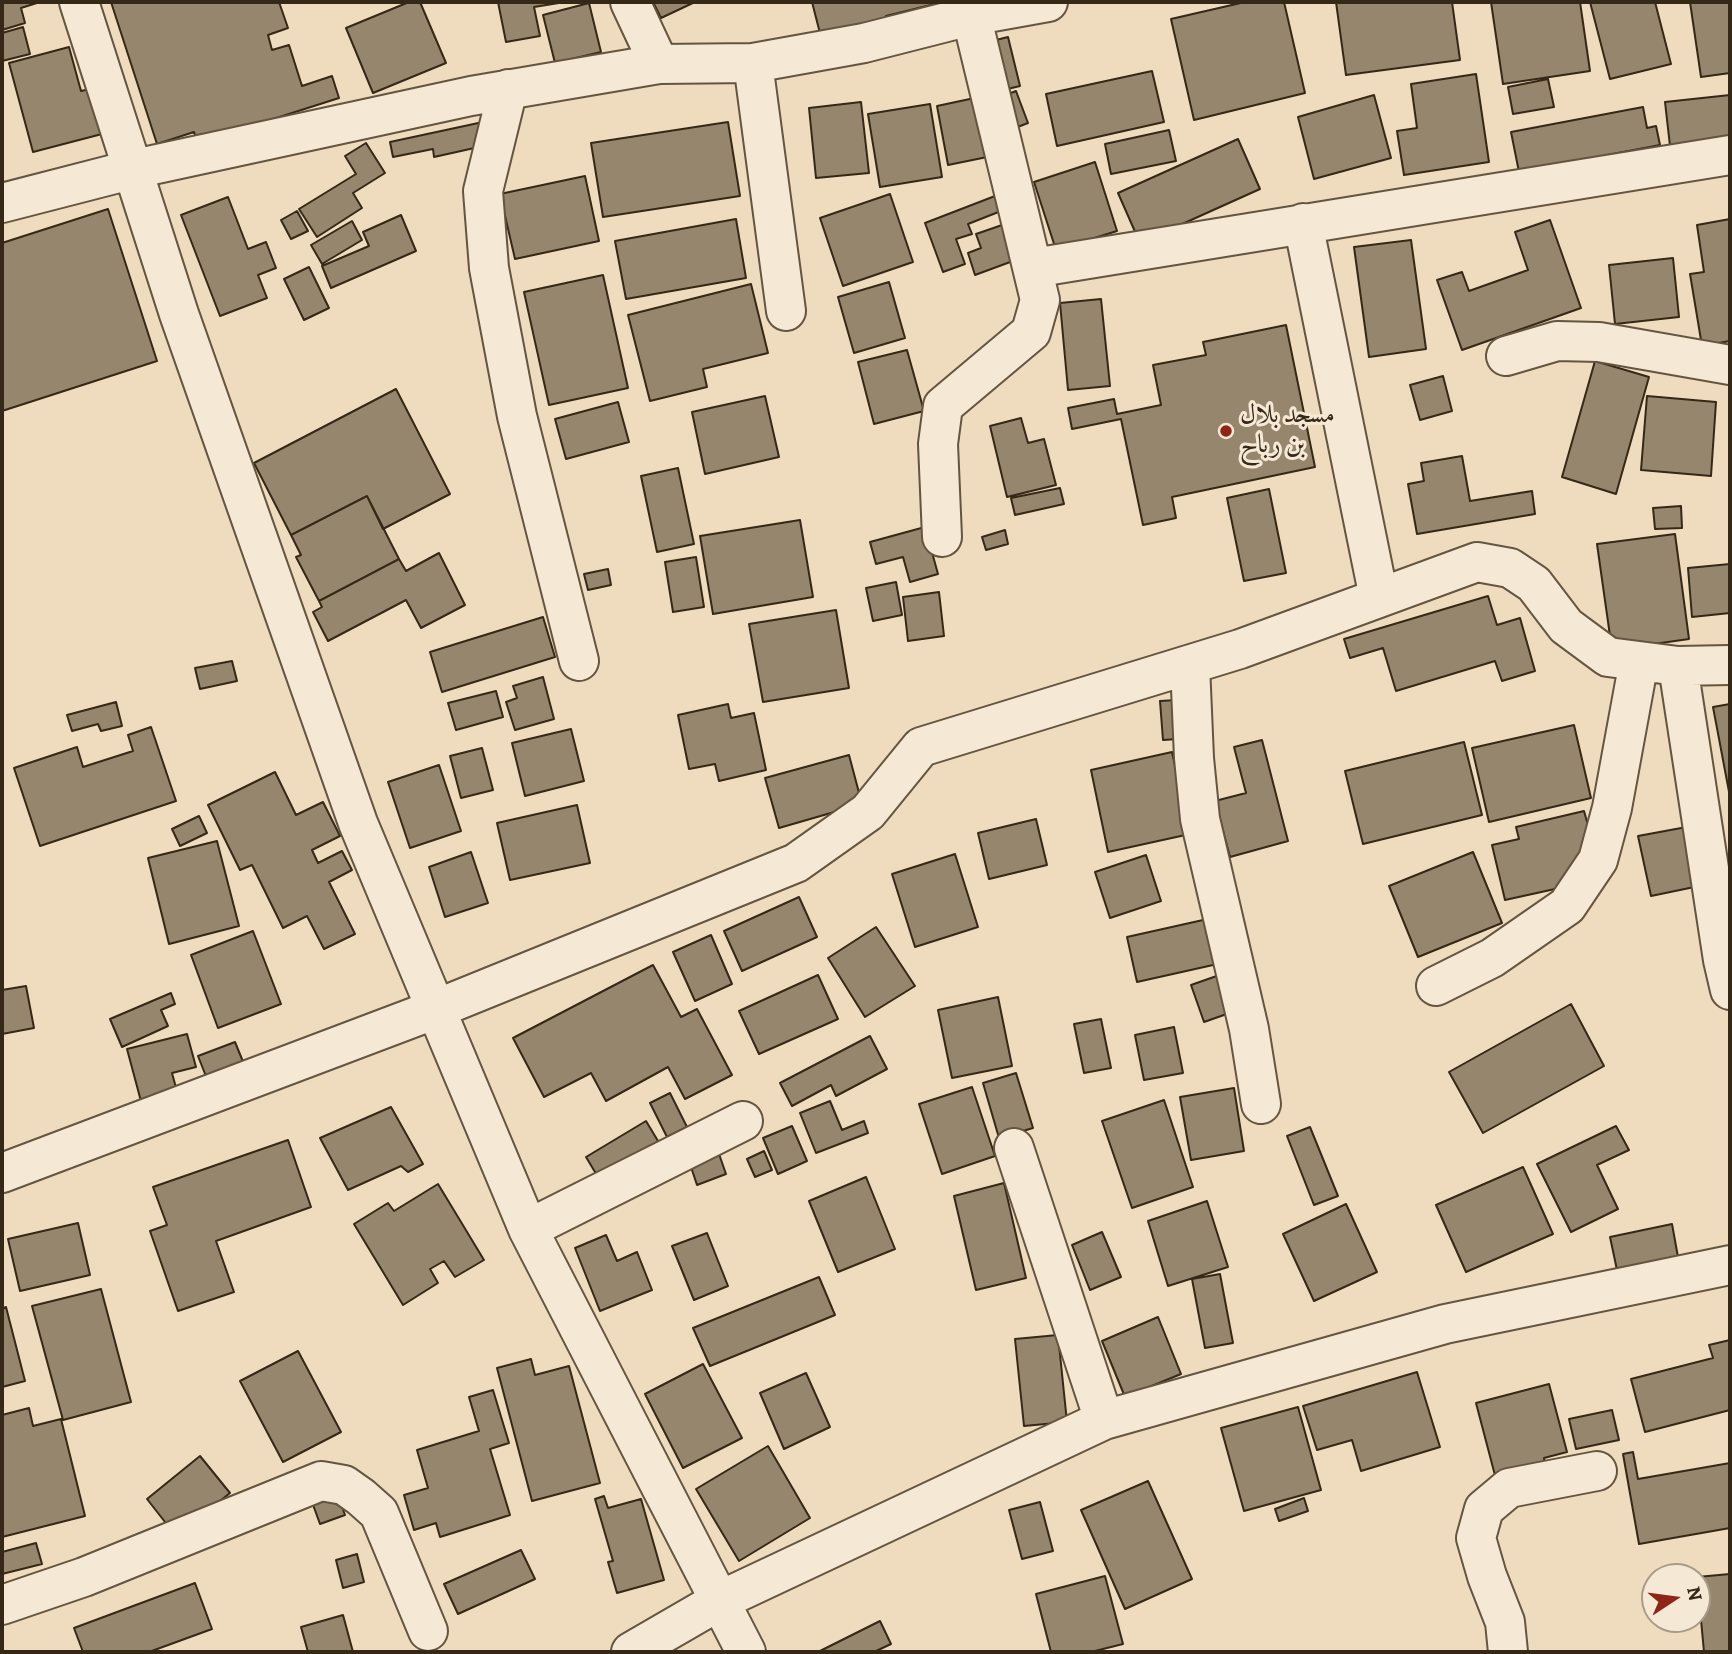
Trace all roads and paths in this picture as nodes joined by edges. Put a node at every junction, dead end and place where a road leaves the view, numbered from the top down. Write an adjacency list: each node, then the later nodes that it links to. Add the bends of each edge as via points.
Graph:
1 (79, 2): 9 (street)
2 (630, 2): 5 (street)
3 (1048, 2): 4 (street)
4 (969, 9): 6 (street, via 864,43); 12 (street)
5 (659, 64): 6 (street); 7 (street)
6 (753, 64): 13 (street)
7 (508, 89): 9 (street); 18 (street, via 483,191 489,268 517,416)
8 (1730, 155): 11 (street)
9 (134, 169): 10 (street); 25 (street, via 179,314 358,823)
10 (2, 204)
11 (1303, 223): 12 (street); 17 (street)
12 (1033, 268): 16 (street, via 1040,300 1031,332 943,406 938,444)
13 (786, 311)
14 (1506, 356): 15 (street, via 1557,341 1600,342)
15 (1730, 365)
16 (943, 537)
17 (1379, 598): 19 (street, via 1477,562 1510,568 1534,584 1566,625 1608,657); 20 (street)
18 (579, 661)
19 (1639, 661): 22 (street); 23 (street, via 1598,860 1567,906 1492,958)
20 (1190, 665): 25 (street, via 921,747 868,812 796,863); 26 (street, via 1200,819 1250,1029)
21 (1730, 665): 22 (street)
22 (1678, 666): 24 (street)
23 (1436, 985)
24 (1730, 990)
25 (436, 1009): 29 (street); 30 (street)
26 (1261, 1104)
27 (743, 1121): 30 (street)
28 (1014, 1148): 32 (street)
29 (2, 1174)
30 (528, 1229): 34 (street)
31 (1730, 1265): 32 (street, via 1445,1324)
32 (1104, 1420): 34 (street)
33 (1597, 1471): 39 (street, via 1509,1488 1484,1509 1476,1538 1504,1622)
34 (719, 1601): 37 (street); 38 (street)
35 (2, 1605): 36 (street, via 84,1577 321,1481 344,1485 379,1513)
36 (428, 1631)
37 (631, 1652)
38 (746, 1652)
39 (1508, 1652)

